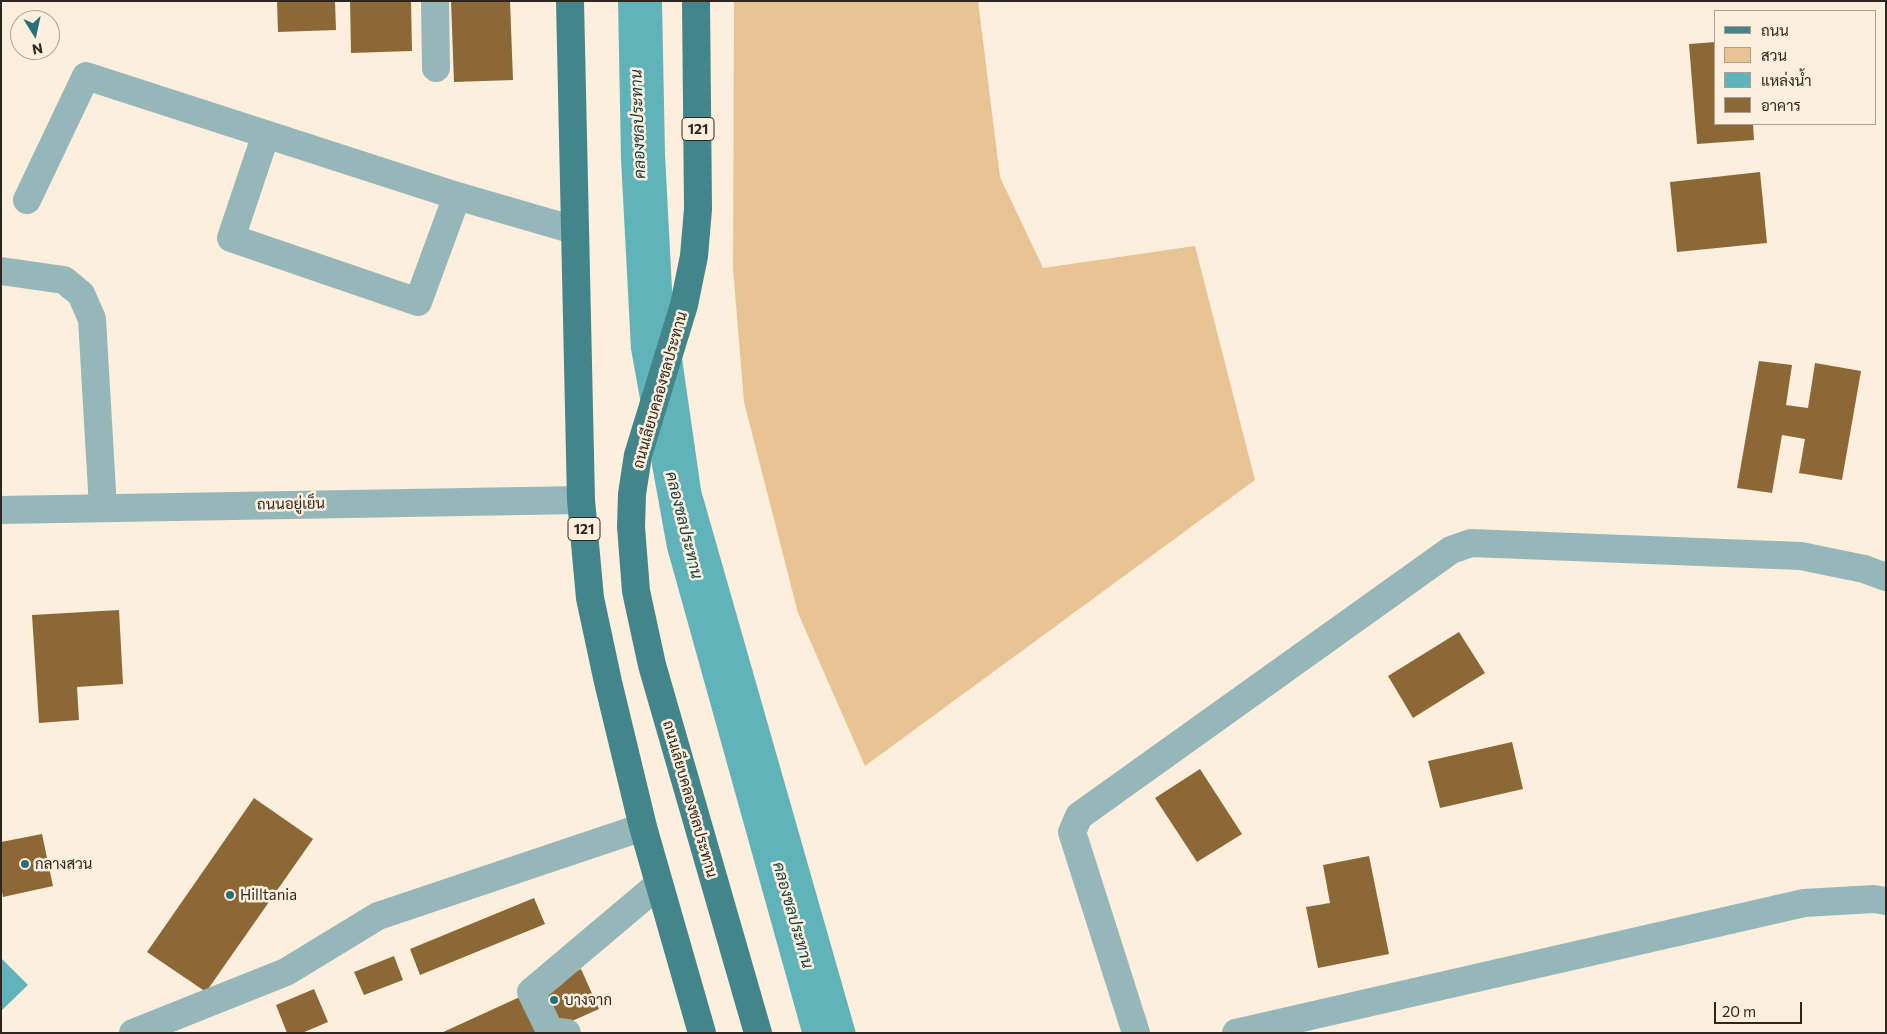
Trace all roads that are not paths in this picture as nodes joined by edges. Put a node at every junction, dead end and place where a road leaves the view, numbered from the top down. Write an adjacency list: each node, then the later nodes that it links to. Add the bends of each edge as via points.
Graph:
1 (436, 1): 4 (street)
2 (570, 1): 8 (main road, 121)
3 (696, 1): 20 (main road, ถนนเลียบคลองชลประทาน / 121, via 698,209 694,256 684,305 638,455 631,527 636,591 652,665)
4 (436, 68)
5 (266, 134): 6 (street); 6 (street, via 231,238 418,302); 7 (street, via 86,76)
6 (457, 196): 8 (street)
7 (26, 200)
8 (574, 230): 10 (main road, 121)
9 (1, 271): 11 (street, via 64,280 81,294 92,319)
10 (581, 500): 11 (street, ถนนอยู่เย็น); 14 (main road, 121, via 590,598)
11 (102, 508): 12 (street, ถนนอยู่เย็น)
12 (1, 510)
13 (1886, 577): 21 (street, via 1801,556 1471,544 1451,550 1079,816 1072,832)
14 (643, 827): 15 (main road, 121); 17 (street, via 378,916 286,972)
15 (660, 884): 18 (street, via 531,992 550,1031); 19 (main road, 121)
16 (1886, 901): 22 (street, via 1804,903)
17 (133, 1033)
18 (567, 1033)
19 (702, 1033)
20 (758, 1033)
21 (1136, 1033)
22 (1236, 1033)

